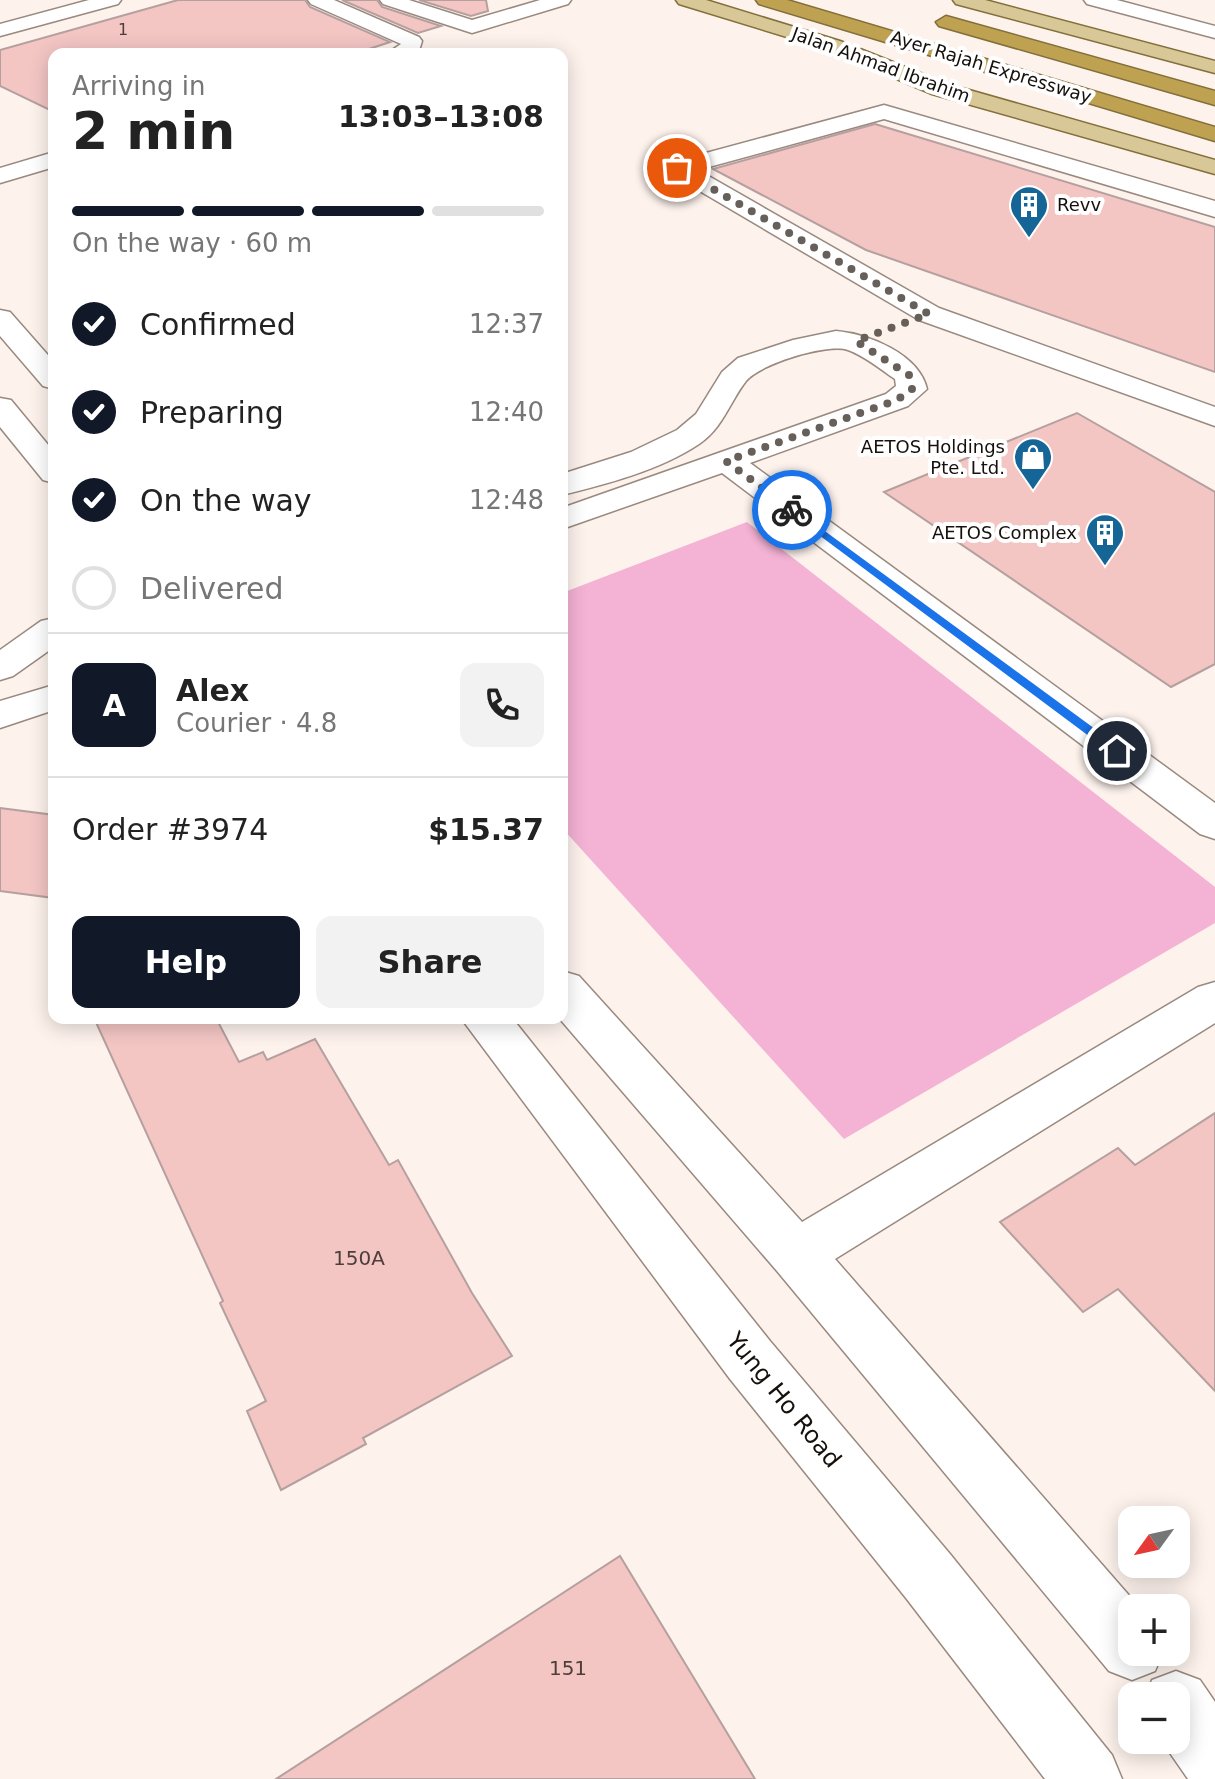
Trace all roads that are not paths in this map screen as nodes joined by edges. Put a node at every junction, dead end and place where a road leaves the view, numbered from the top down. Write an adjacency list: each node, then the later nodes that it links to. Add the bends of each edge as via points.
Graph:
1 (111, 0): 10 (street)
2 (318, 0): 13 (street, via 412,41)
3 (390, 0): 4 (street, via 472,27)
4 (561, 0)
5 (686, 0): 12 (main road, Jalan Ahmad Ibrahim)
6 (766, 0): 16 (highway, Ayer Rajah Expressway)
7 (963, 0): 14 (main road)
8 (1094, 0): 11 (street)
9 (927, 17): 15 (highway, Ayer Rajah Expressway)
10 (0, 30)
11 (1215, 32)
12 (833, 45): 17 (highway); 19 (main road, Jalan Ahmad Ibrahim, via 940,89)
13 (410, 48)
14 (1215, 67)
15 (1215, 98)
16 (1215, 134)
17 (1215, 149)
18 (48, 161): 20 (street)
19 (1215, 167)
20 (0, 176)
21 (1215, 209): 22 (street, via 884,112 677,168)
22 (929, 314): 24 (street); 27 (street)
23 (0, 318): 25 (street)
24 (856, 341): 28 (street, via 909,375 912,389 897,400); 30 (street, via 822,340 750,364 739,371 713,417 688,437)
25 (48, 373)
26 (0, 407): 29 (street)
27 (1215, 417)
28 (726, 461): 31 (street); 37 (street)
29 (48, 466)
30 (568, 483)
31 (568, 517)
32 (48, 633): 34 (street)
33 (48, 656): 34 (street)
34 (0, 669)
35 (48, 700): 36 (street)
36 (24, 711)
37 (1215, 824)
38 (568, 996): 41 (street)
39 (1215, 1000): 41 (street)
40 (490, 1024): 47 (street, Yung Ho Road, via 750,1360)
41 (796, 1254): 42 (street)
42 (1118, 1631)
43 (1147, 1666): 44 (street)
44 (1159, 1682)
45 (1190, 1724): 46 (street)
46 (1215, 1759)
47 (1088, 1779)

